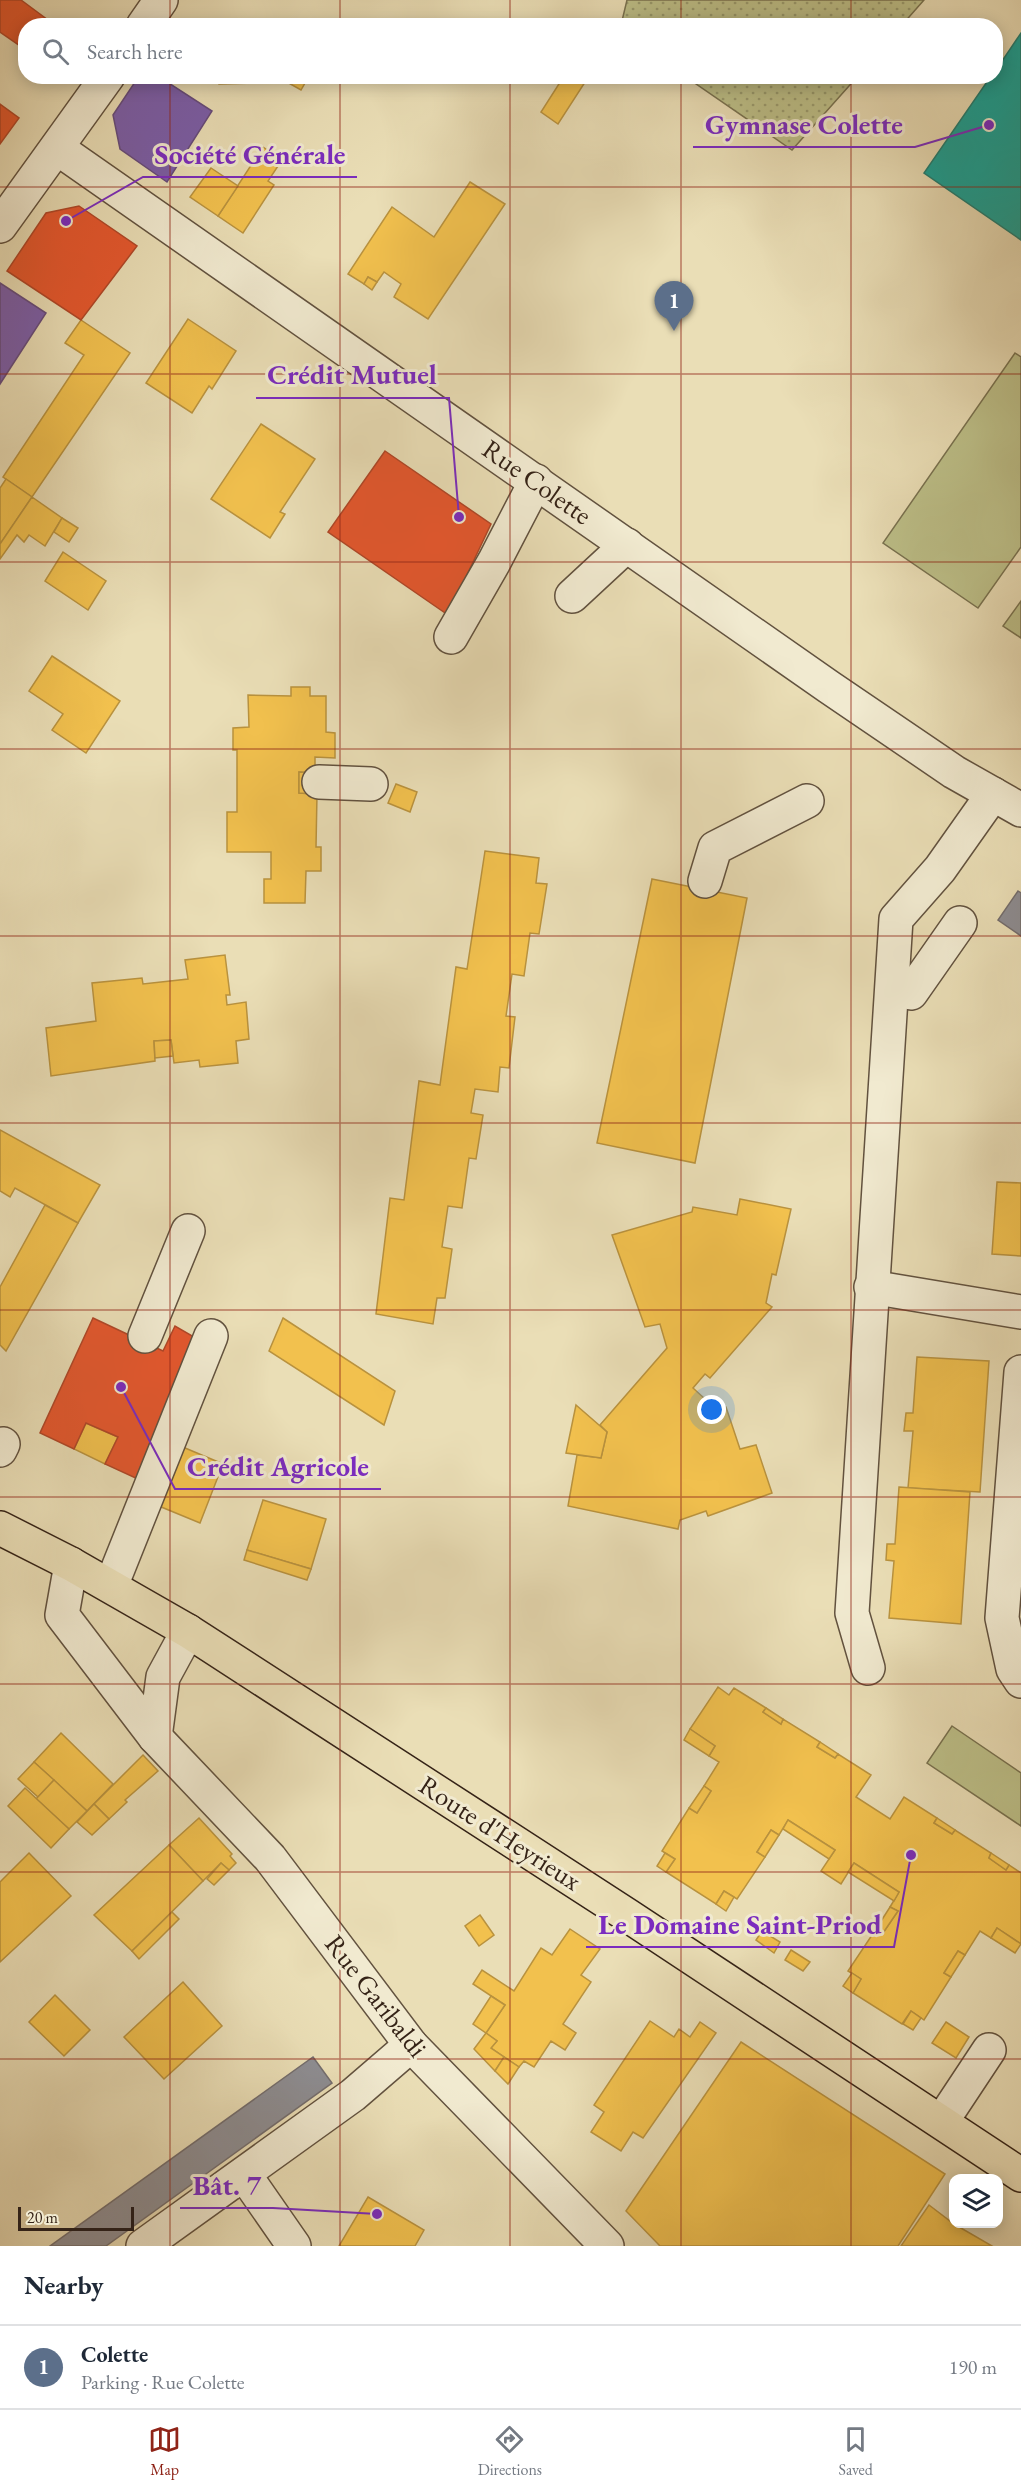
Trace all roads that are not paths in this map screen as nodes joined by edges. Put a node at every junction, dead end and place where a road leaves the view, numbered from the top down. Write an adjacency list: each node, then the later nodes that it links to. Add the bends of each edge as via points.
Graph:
1 (160, 0): 2 (street)
2 (148, 18)
3 (102, 84): 4 (street)
4 (57, 148): 5 (street); 6 (street, Rue Colette)
5 (0, 226)
6 (536, 481): 7 (street, Rue Colette); 9 (street)
7 (627, 545): 8 (street); 12 (street, Rue Colette, via 954,772)
8 (572, 596)
9 (451, 638)
10 (319, 782): 11 (street)
11 (371, 784)
12 (993, 794): 14 (street, Rue Colette); 19 (street, via 940,869 896,919)
13 (807, 801): 15 (street, via 715,848)
14 (1021, 810)
15 (705, 881)
16 (960, 923): 17 (street)
17 (911, 993)
18 (188, 1231): 21 (street)
19 (871, 1287): 20 (street); 28 (street, via 852,1613)
20 (1021, 1312)
21 (146, 1336)
22 (212, 1336): 26 (street)
23 (1021, 1372): 29 (street, via 1002,1618 1013,1670)
24 (0, 1528): 25 (main road, Route d'Heyrieux)
25 (71, 1564): 26 (main road, Route d'Heyrieux); 30 (street, Rue Garibaldi, via 62,1615)
26 (111, 1586): 27 (main road, Route d'Heyrieux)
27 (188, 1631): 30 (street, via 163,1677); 33 (main road, Route d'Heyrieux)
28 (868, 1668)
29 (1021, 1681)
30 (155, 1737): 31 (street, Rue Garibaldi, via 270,1858)
31 (411, 2045): 34 (street, via 353,2095); 38 (street, Rue Garibaldi)
32 (989, 2050): 33 (street)
33 (942, 2121): 35 (main road, Route d'Heyrieux)
34 (244, 2174): 36 (street); 37 (street)
35 (1021, 2175)
36 (143, 2246)
37 (294, 2246)
38 (607, 2246)

